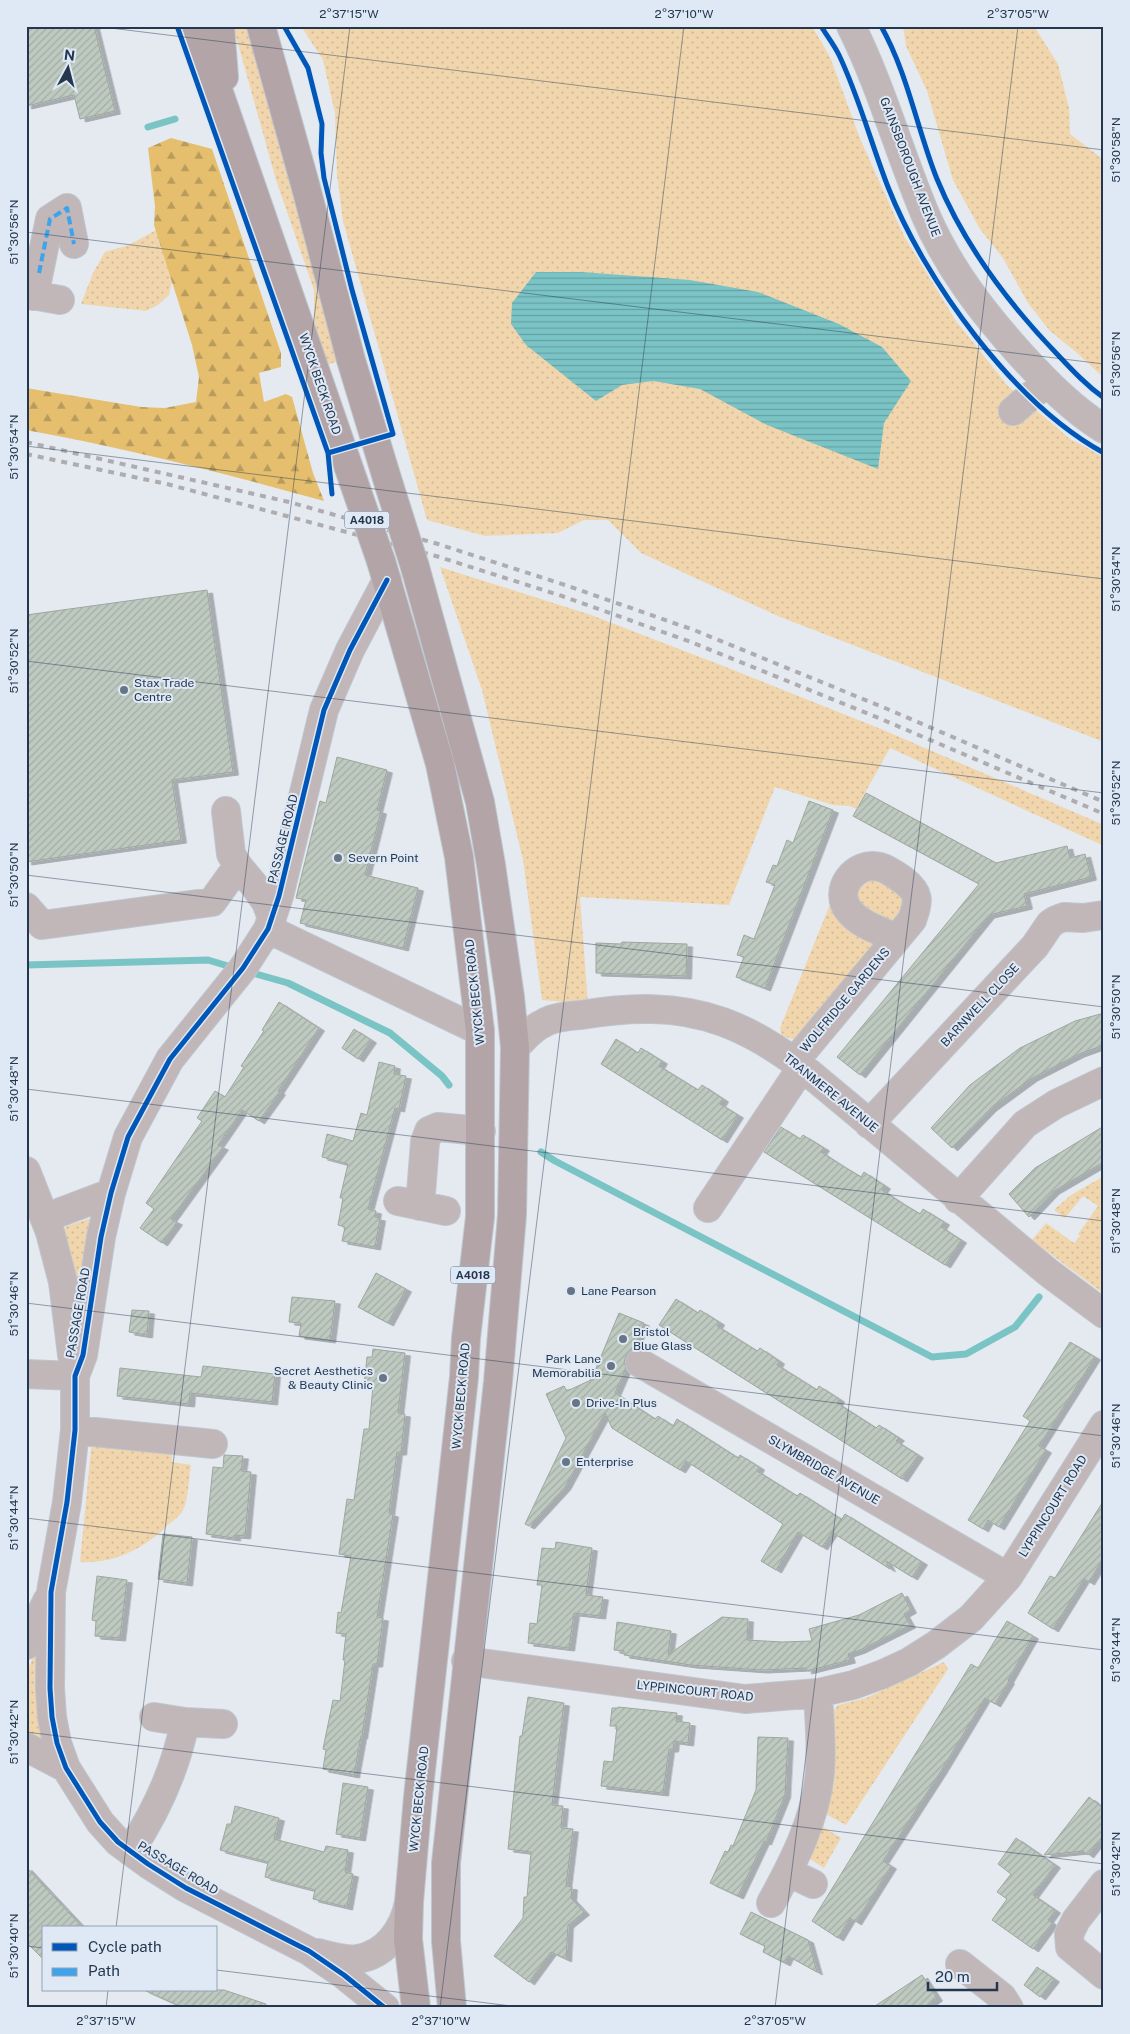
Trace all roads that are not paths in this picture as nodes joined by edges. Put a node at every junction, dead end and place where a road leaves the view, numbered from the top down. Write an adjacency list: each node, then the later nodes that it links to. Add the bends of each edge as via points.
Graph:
1 (196, 26): 5 (main road, WYCK BECK ROAD / A4018)
2 (220, 26): 5 (main road)
3 (261, 26): 20 (main road, A4018, bridge, via 351,360 415,567 480,802)
4 (851, 26): 8 (street, GAINSBOROUGH AVENUE, via 885,102 926,217 943,250 974,299)
5 (227, 114): 11 (main road, WYCK BECK ROAD / A4018, bridge)
6 (74, 244): 7 (street, via 67,208 50,219)
7 (40, 297)
8 (1046, 383): 9 (street); 10 (street, GAINSBOROUGH AVENUE, via 1082,416)
9 (1013, 411)
10 (1104, 429)
11 (384, 570): 14 (street, PASSAGE ROAD, via 324,710 302,839); 19 (main road, WYCK BECK ROAD / A4018, via 440,764 466,908)
12 (226, 811): 13 (street, via 231,854)
13 (238, 866): 14 (street, via 271,873); 15 (street, via 212,902 42,925); 17 (street, via 266,902)
14 (286, 869): 17 (street, PASSAGE ROAD)
15 (26, 907)
16 (1104, 915): 23 (street, BARNWELL CLOSE, via 1064,917 1050,924 1035,946)
17 (270, 923): 19 (street); 26 (street, PASSAGE ROAD, via 243,968 170,1059 128,1137)
18 (896, 938): 21 (street, WOLFRIDGE GARDENS)
19 (480, 1031): 24 (main road, WYCK BECK ROAD / A4018)
20 (515, 1047): 21 (street, TRANMERE AVENUE, via 546,1022 610,1010 650,1008 689,1012 723,1022 769,1044); 41 (main road, A4018, via 511,1225 498,1382)
21 (798, 1065): 23 (street, TRANMERE AVENUE); 29 (street, WOLFRIDGE GARDENS)
22 (1104, 1081): 27 (street, via 1056,1104 1025,1124)
23 (869, 1124): 27 (street, TRANMERE AVENUE)
24 (481, 1130): 28 (street, via 438,1127 429,1131 425,1142); 52 (main road, WYCK BECK ROAD / A4018, via 480,1217)
25 (26, 1171): 30 (street)
26 (110, 1193): 30 (street); 34 (street, PASSAGE ROAD, via 83,1355)
27 (958, 1199): 31 (street, TRANMERE AVENUE)
28 (421, 1206)
29 (708, 1208)
30 (45, 1218): 34 (street, via 63,1282)
31 (1104, 1314)
32 (640, 1362): 38 (street, SLYMBRIDGE AVENUE)
33 (26, 1374): 34 (street)
34 (75, 1376): 36 (street, PASSAGE ROAD)
35 (1104, 1424): 38 (street, LYPPINCOURT ROAD)
36 (75, 1430): 37 (street, via 181,1450); 39 (street, PASSAGE ROAD)
37 (213, 1444)
38 (1008, 1577): 42 (street, LYPPINCOURT ROAD, via 971,1618 909,1662 853,1685)
39 (52, 1592): 40 (street, PASSAGE ROAD); 47 (street, PASSAGE ROAD, via 52,1717)
40 (26, 1645)
41 (466, 1661): 42 (street, LYPPINCOURT ROAD, via 745,1699); 59 (main road, A4018, via 446,1863 446,1941)
42 (818, 1692): 49 (street, via 820,1770 816,1796)
43 (154, 1717): 44 (street)
44 (186, 1722): 45 (street); 48 (street, via 170,1774 147,1825)
45 (223, 1724)
46 (26, 1747): 47 (street)
47 (66, 1768): 48 (street, PASSAGE ROAD, via 100,1822)
48 (130, 1851): 54 (street, PASSAGE ROAD, via 186,1888)
49 (788, 1872): 50 (street); 53 (street)
50 (813, 1884)
51 (1104, 1884): 56 (street, via 1069,1934 1070,1948)
52 (409, 1902): 54 (street, PASSAGE ROAD, via 399,1931 387,1945 371,1955 356,1959 337,1958); 57 (main road, WYCK BECK ROAD / A4018, via 408,1939)
53 (771, 1903)
54 (309, 1950): 58 (street, PASSAGE ROAD)
55 (960, 1964): 60 (street, via 1002,1997)
56 (1104, 1975)
57 (415, 2002)
58 (385, 2008)
59 (452, 2008)
60 (1009, 2008)

